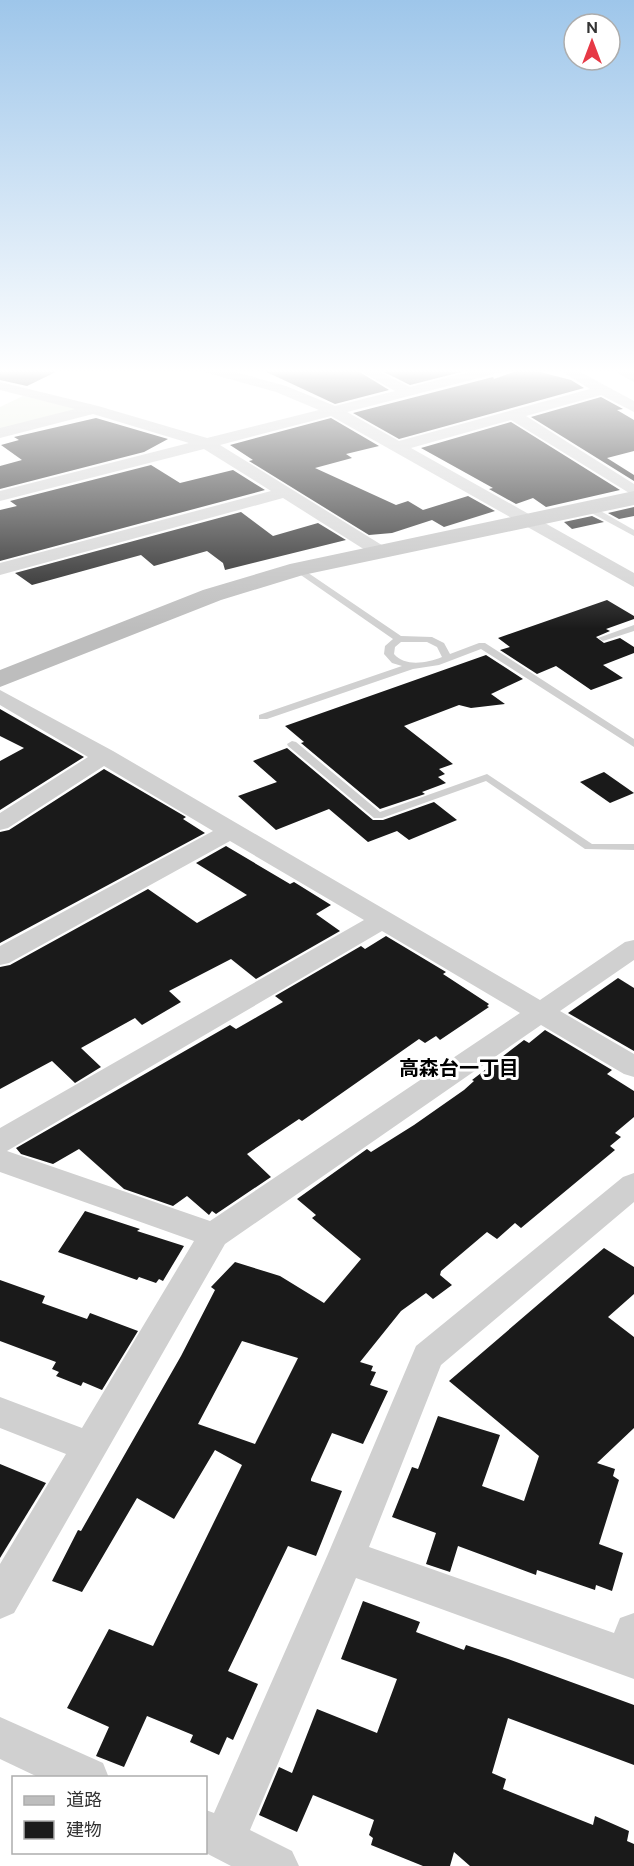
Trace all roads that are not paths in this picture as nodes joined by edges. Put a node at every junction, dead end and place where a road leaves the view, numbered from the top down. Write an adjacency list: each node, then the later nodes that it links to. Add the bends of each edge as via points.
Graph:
1 (159, 455): 7 (street)
2 (226, 455): 6 (street)
3 (415, 455): 10 (street)
4 (577, 455): 5 (street)
5 (634, 491)
6 (286, 492): 12 (street); 13 (street)
7 (0, 496)
8 (634, 498): 9 (street)
9 (587, 507): 10 (street); 11 (lane)
10 (526, 520): 12 (street); 15 (street)
11 (634, 533)
12 (379, 551): 14 (street)
13 (0, 569)
14 (298, 569): 18 (lane); 21 (street, via 212,595)
15 (634, 581)
16 (634, 628): 17 (lane)
17 (603, 638)
18 (399, 639): 19 (lane, via 429,639 441,645); 20 (lane, via 390,645 388,654 395,661)
19 (446, 657): 20 (lane, via 436,663); 25 (lane, via 482,645)
20 (412, 666): 23 (lane)
21 (0, 679)
22 (0, 696): 26 (street)
23 (263, 717)
24 (292, 744): 29 (lane, via 378,816 488,777 589,847)
25 (634, 744)
26 (105, 756): 27 (street); 28 (street)
27 (0, 823)
28 (230, 831): 30 (street); 32 (street)
29 (634, 847)
30 (381, 921): 33 (street); 35 (street)
31 (634, 948): 33 (street)
32 (0, 957)
33 (542, 1012): 34 (street); 38 (street)
34 (634, 1067)
35 (0, 1142)
36 (0, 1160): 38 (street)
37 (634, 1185): 41 (street, via 428,1356)
38 (214, 1235): 40 (street)
39 (0, 1412): 40 (street)
40 (90, 1447): 42 (street)
41 (346, 1557): 43 (street); 46 (street)
42 (0, 1600)
43 (632, 1649)
44 (0, 1738): 45 (street)
45 (84, 1776)
46 (215, 1835): 47 (street)
47 (277, 1866)

